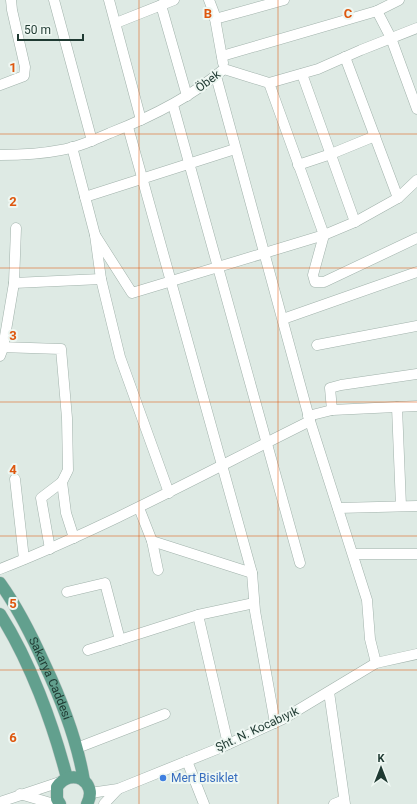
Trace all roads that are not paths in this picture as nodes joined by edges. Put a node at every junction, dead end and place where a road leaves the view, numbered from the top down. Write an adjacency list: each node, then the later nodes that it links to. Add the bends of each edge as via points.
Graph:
1 (11, 0): 20 (street, via 25,67 24,76)
2 (54, 0): 27 (street)
3 (109, 0): 11 (street)
4 (174, 0): 8 (street)
5 (208, 0): 10 (street)
6 (284, 0): 10 (street)
7 (399, 0): 9 (street)
8 (161, 5): 11 (street); 21 (street)
9 (377, 12): 13 (street); 14 (street)
10 (215, 19): 14 (street)
11 (116, 23): 24 (street)
12 (417, 28): 13 (street)
13 (391, 38): 15 (street); 23 (street)
14 (222, 56): 16 (street)
15 (345, 57): 17 (street); 26 (street)
16 (224, 69): 18 (street, Öbek); 19 (street, Öbek)
17 (302, 74): 19 (street); 30 (street)
18 (216, 76): 21 (street, Öbek); 29 (street)
19 (269, 83): 33 (street)
20 (0, 85)
21 (187, 96): 22 (street, Öbek)
22 (173, 105): 24 (street, Öbek); 32 (street)
23 (417, 109)
24 (141, 120): 25 (street, Öbek)
25 (128, 126): 27 (street, Öbek); 34 (street)
26 (375, 136): 30 (street); 37 (street)
27 (92, 141): 28 (street, Öbek)
28 (72, 147): 31 (street, Öbek, via 21,155); 36 (street)
29 (235, 149): 32 (street); 43 (street)
30 (331, 154): 33 (street); 38 (street)
31 (0, 155)
32 (190, 165): 34 (street); 44 (street)
33 (298, 165): 41 (street)
34 (142, 179): 36 (street); 47 (street)
35 (417, 180): 37 (street)
36 (85, 197): 40 (street)
37 (398, 198): 38 (street)
38 (355, 222): 41 (street)
39 (16, 228): 48 (street)
40 (95, 235): 46 (street); 47 (street, via 132,293)
41 (324, 235): 42 (street, via 313,275 315,282 324,282); 43 (street)
42 (417, 239)
43 (264, 253): 44 (street); 49 (street)
44 (218, 267): 47 (street); 58 (street)
45 (417, 272): 49 (street)
46 (101, 279): 48 (street); 62 (street, via 120,357)
47 (171, 281): 59 (street)
48 (14, 283): 52 (street)
49 (283, 319): 57 (street)
50 (417, 326): 51 (street)
51 (317, 345)
52 (1, 350): 61 (street, via 61,349 67,418 68,470)
53 (417, 374): 56 (street, via 330,388)
54 (417, 406): 55 (street)
55 (397, 407): 56 (street); 63 (street)
56 (332, 410): 57 (street)
57 (309, 418): 58 (street); 66 (street)
58 (266, 443): 59 (street); 73 (street)
59 (222, 464): 62 (street); 76 (street)
60 (15, 479): 72 (street)
61 (62, 482): 67 (street, via 66,513); 69 (street, via 41,498)
62 (169, 493): 65 (street)
63 (401, 506): 64 (street); 66 (street)
64 (417, 506)
65 (139, 508): 67 (street); 68 (street)
66 (338, 508): 70 (street)
67 (74, 538): 69 (street)
68 (152, 541): 75 (street); 76 (street)
69 (50, 549): 72 (street)
70 (353, 554): 71 (street); 85 (street, via 367,600 370,639)
71 (417, 554)
72 (24, 559): 74 (street)
73 (300, 563)
74 (0, 569)
75 (158, 570)
76 (252, 573): 79 (street)
77 (0, 583): 90 (main road, Sakarya Caddesi, via 26,621 62,701)
78 (67, 592): 82 (street, via 106,583)
79 (254, 603): 81 (street); 88 (street)
80 (0, 614): 92 (main road, Sakarya Caddesi, via 46,708)
81 (198, 616): 82 (street); 89 (street)
82 (120, 640): 83 (street)
83 (88, 650)
84 (417, 654): 85 (street, Şht. N. Kocabıyık)
85 (376, 663): 86 (street, Şht. N. Kocabıyık)
86 (329, 692): 88 (street, Şht. N. Kocabıyık); 98 (street)
87 (165, 714): 90 (street)
88 (275, 723): 89 (street, Şht. N. Kocabıyık)
89 (228, 744): 91 (street, Şht. N. Kocabıyık)
90 (77, 748): 93 (main road, Sakarya Caddesi)
91 (187, 761): 94 (street, Şht. N. Kocabıyık); 101 (street)
92 (64, 780): 93 (main road, via 79,778); 95 (street); 99 (main road, via 56,793)
93 (84, 781): 96 (main road, Sakarya Caddesi, via 88,785)
94 (118, 789): 96 (street, Şht. N. Kocabıyık); 100 (street)
95 (20, 794): 97 (street); 99 (street)
96 (89, 799)
97 (0, 802)
98 (345, 802): 102 (street)
99 (54, 804)
100 (104, 804)
101 (204, 804)
102 (334, 804)

